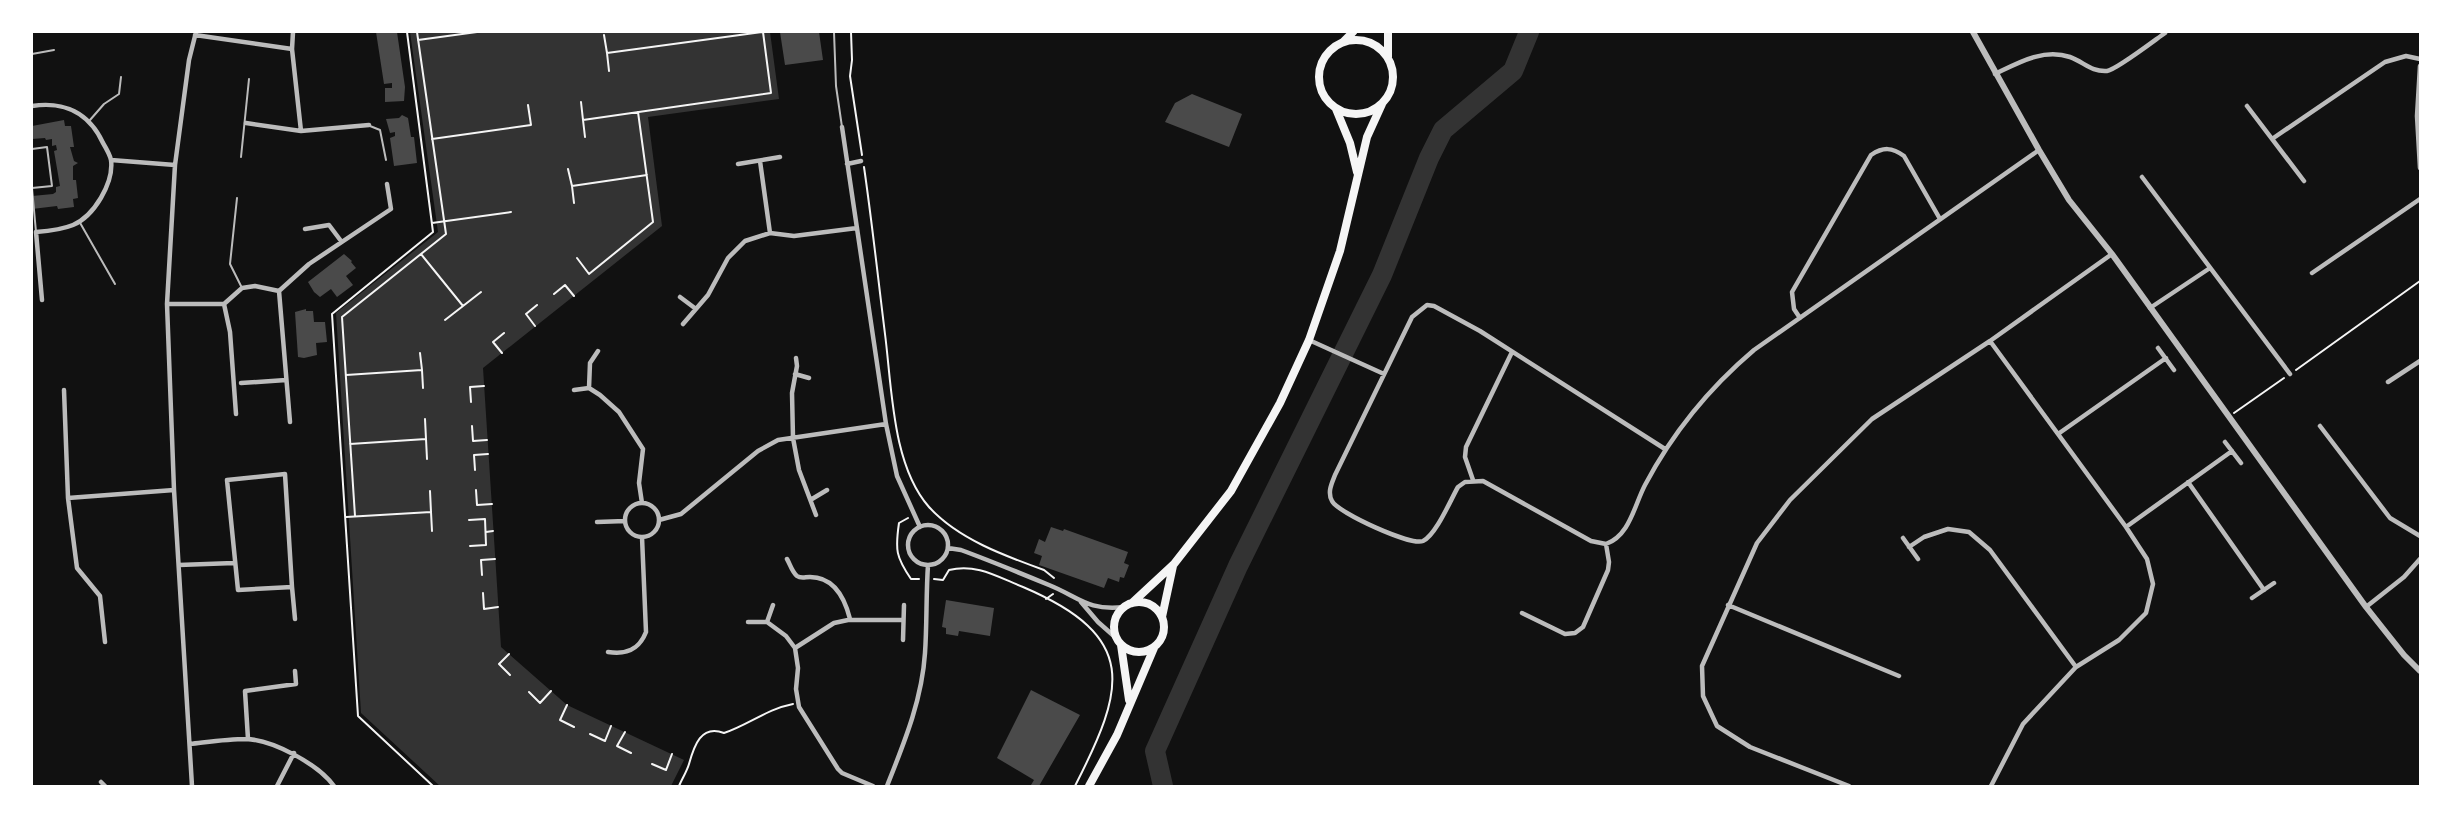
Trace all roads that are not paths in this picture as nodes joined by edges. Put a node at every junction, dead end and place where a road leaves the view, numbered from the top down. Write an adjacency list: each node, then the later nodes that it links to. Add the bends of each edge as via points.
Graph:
1 (293, 32): 9 (street)
2 (834, 32): 26 (lane)
3 (1353, 32): 8 (main road)
4 (1388, 32): 12 (main road)
5 (1973, 32): 15 (street)
6 (195, 33): 9 (street); 39 (street)
7 (2165, 33): 15 (street, via 2110,71 2091,70 2070,57 2046,54 2025,59)
8 (1342, 43): 12 (main road, via 1369,42); 22 (main road, via 1324,58 1319,76 1323,95)
9 (292, 49): 27 (street)
10 (54, 50): 11 (lane)
11 (32, 54)
12 (1388, 57): 19 (main road, via 1394,77)
13 (2421, 59): 28 (street, via 2406,56 2385,62)
14 (2421, 66): 16 (street)
15 (1995, 74): 30 (street)
16 (2420, 74): 40 (street, via 2417,116)
17 (121, 76): 23 (lane, via 119,94)
18 (249, 79): 24 (lane)
19 (1382, 104): 22 (main road, via 1360,115); 41 (main road)
20 (32, 106): 23 (street, via 62,105)
21 (2247, 106): 28 (street)
22 (1336, 109): 41 (main road)
23 (90, 120): 33 (street)
24 (246, 123): 27 (street); 31 (lane)
25 (369, 125): 27 (street); 34 (lane, via 380,130)
26 (842, 127): 38 (street)
27 (301, 131)
28 (2272, 139): 43 (street)
29 (32, 149): 45 (lane, via 47,147 52,186)
30 (2039, 150): 48 (street); 55 (street, via 2069,200)
31 (241, 157)
32 (780, 157): 36 (street)
33 (111, 160): 39 (street); 49 (street, via 107,185 99,202)
34 (386, 160)
35 (861, 160): 38 (street)
36 (760, 161): 37 (street); 53 (street)
37 (738, 164)
38 (848, 164): 50 (street)
39 (175, 165): 63 (street)
40 (2421, 168)
41 (1357, 174): 69 (main road, via 1340,251)
42 (2142, 177): 56 (street)
43 (2304, 181)
44 (387, 184): 54 (street, via 391,209)
45 (32, 188): 52 (lane)
46 (237, 198): 59 (lane, via 230,264)
47 (2421, 199): 57 (street)
48 (1940, 219): 67 (street); 67 (street, via 1904,156 1895,149 1881,148 1871,155 1792,292)
49 (79, 221): 52 (street, via 60,229); 58 (lane)
50 (857, 228): 53 (street, via 794,236); 90 (street)
51 (305, 229): 54 (street, via 329,225)
52 (36, 232): 62 (street)
53 (770, 233): 66 (street, via 746,241 733,252)
54 (341, 241): 60 (street)
55 (2112, 254): 65 (street); 70 (street)
56 (2210, 268): 65 (street); 80 (street)
57 (2312, 273)
58 (115, 284)
59 (242, 288): 60 (street, via 255,286); 64 (street)
60 (279, 291): 82 (street)
61 (680, 297): 66 (street)
62 (42, 300)
63 (166, 304): 64 (street); 100 (street)
64 (224, 304): 88 (street)
65 (2149, 308): 134 (street)
66 (696, 309): 68 (street)
67 (1800, 318): 95 (street, via 1729,372 1691,412)
68 (683, 324)
69 (1309, 340): 79 (street); 121 (main road, via 1280,403 1231,491)
70 (1990, 341): 92 (street); 132 (street, via 1872,419 1790,500 1757,543)
71 (2158, 348): 75 (street)
72 (598, 351): 85 (street, via 591,363)
73 (1512, 352): 79 (street, via 1427,305 1412,317); 95 (street); 98 (street, via 1466,447)
74 (796, 358): 78 (street)
75 (2166, 358): 77 (street); 92 (street)
76 (2421, 361): 83 (street)
77 (2174, 370)
78 (795, 374): 81 (street); 93 (street, via 791,404)
79 (1384, 374): 98 (street, via 1335,475 1329,490 1332,501 1405,540 1423,541 1432,534 1458,487)
80 (2290, 374)
81 (809, 378)
82 (286, 380): 84 (street); 89 (street)
83 (2388, 382)
84 (241, 383)
85 (589, 388): 87 (street); 104 (street, via 619,412 643,449 639,483)
86 (64, 390): 102 (street)
87 (574, 390)
88 (236, 414)
89 (290, 422)
90 (886, 424): 93 (street); 109 (street, via 897,476)
91 (2320, 426): 111 (street, via 2390,518)
92 (2058, 434): 110 (street)
93 (793, 438): 103 (street, via 799,470); 106 (street, via 766,446 681,514)
94 (2225, 442): 96 (street)
95 (1665, 449): 114 (street, via 1625,530 1614,542)
96 (2232, 451): 97 (street); 99 (street)
97 (2241, 464)
98 (1473, 480): 114 (street, via 1591,541)
99 (2188, 483): 110 (street); 126 (street)
100 (174, 490): 102 (street); 122 (street)
101 (827, 490): 103 (street)
102 (68, 498): 144 (street, via 77,568 100,596)
103 (812, 500): 105 (street)
104 (642, 503): 106 (street, via 654,508); 107 (street, via 629,509)
105 (816, 515)
106 (659, 520): 112 (street, via 655,531)
107 (625, 521): 108 (street); 112 (street, via 630,532)
108 (597, 522)
109 (920, 527): 116 (street, via 940,529); 123 (street, via 911,535 908,546 912,557)
110 (2126, 527): 149 (street, via 2147,560 2153,584 2146,613 2119,640)
111 (2421, 536)
112 (642, 537): 148 (street, via 646,632 634,649 618,654)
113 (1903, 538): 115 (street)
114 (1606, 544): 135 (street, via 1608,570 1584,627 1565,634)
115 (1909, 547): 119 (street); 149 (street, via 1948,529 1969,532 1990,550)
116 (948, 548): 123 (street, via 941,560); 128 (street, via 1056,588)
117 (787, 559): 138 (street, via 795,575 817,578 835,588 847,605)
118 (2421, 559): 134 (street, via 2404,578)
119 (1918, 560)
120 (234, 563): 122 (street); 125 (street, via 237,590); 125 (street, via 227,480 285,474)
121 (1174, 564): 129 (main road); 136 (main road)
122 (179, 565): 155 (street)
123 (928, 565): 161 (street, via 925,655 912,723)
124 (2274, 583): 126 (street)
125 (292, 587): 137 (street)
126 (2264, 590): 127 (street)
127 (2252, 598)
128 (1081, 602): 133 (street, via 1106,609); 142 (street)
129 (1132, 603): 133 (main road); 136 (main road, via 1146,603)
130 (773, 605): 141 (street)
131 (904, 605): 139 (street)
132 (1728, 605): 152 (street); 163 (street, via 1702,666 1703,696 1717,726 1750,747)
133 (1124, 607): 142 (main road, via 1114,620)
134 (2366, 607): 151 (street)
135 (1522, 613)
136 (1162, 617): 147 (main road, via 1164,634)
137 (295, 619)
138 (850, 620): 139 (street); 146 (street, via 834,623)
139 (903, 620): 143 (street)
140 (748, 622): 141 (street)
141 (767, 622): 146 (street)
142 (1115, 637): 145 (main road)
143 (903, 640)
144 (105, 642)
145 (1121, 645): 147 (main road, via 1137,652); 153 (main road)
146 (795, 648): 160 (street, via 798,703 838,769)
147 (1154, 648): 153 (main road)
148 (608, 652)
149 (2076, 667): 164 (street, via 2023,724)
150 (295, 670): 154 (street, via 296,684 245,691)
151 (2421, 671)
152 (1899, 676)
153 (1130, 702): 162 (main road)
154 (248, 739): 155 (street); 156 (street)
155 (190, 744): 157 (street)
156 (294, 753): 158 (street); 159 (street)
157 (192, 786)
158 (277, 786)
159 (334, 786)
160 (873, 786)
161 (887, 786)
162 (1089, 786)
163 (1850, 786)
164 (1991, 786)

